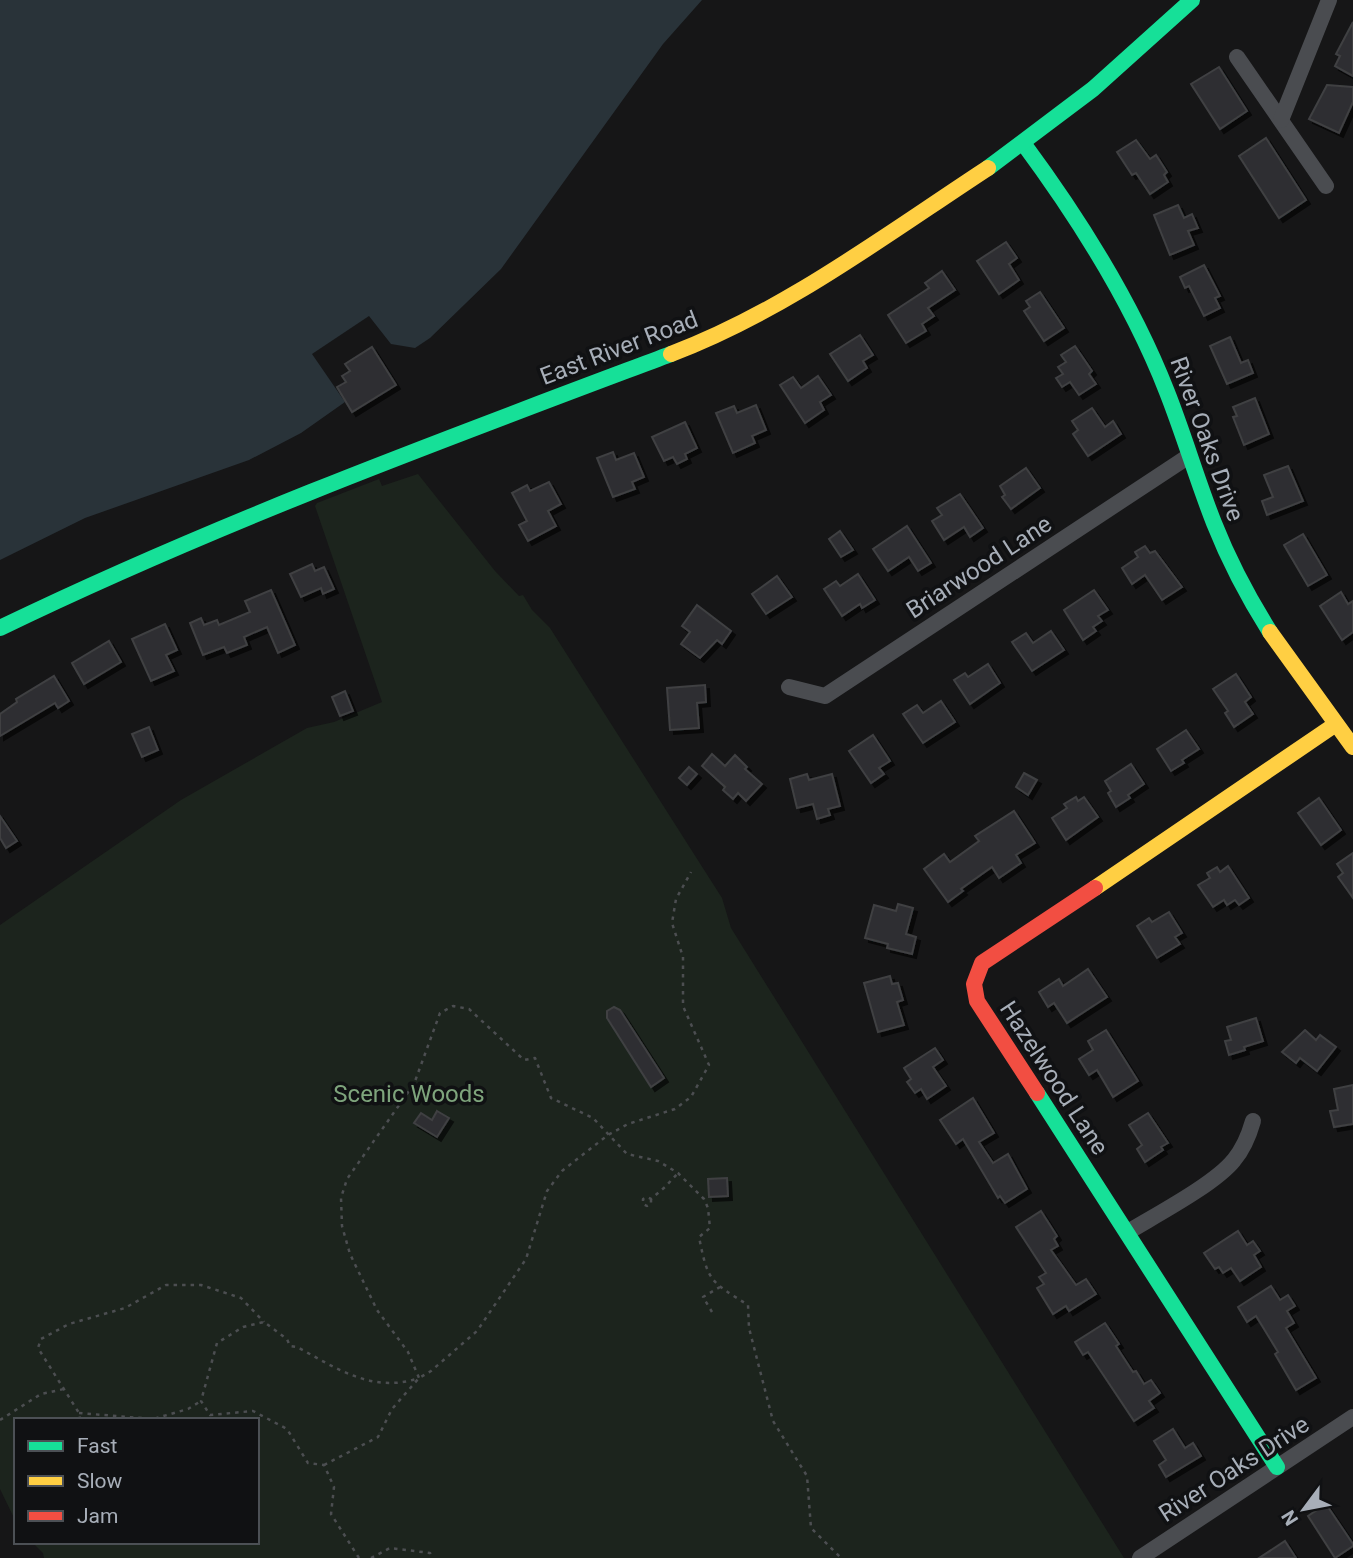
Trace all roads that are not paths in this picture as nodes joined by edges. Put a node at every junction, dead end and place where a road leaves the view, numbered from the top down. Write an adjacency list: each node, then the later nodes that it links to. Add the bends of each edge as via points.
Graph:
1 (1192, 0): 5 (street, East River Road, via 1093,89)
2 (1328, 0): 4 (street)
3 (1237, 57): 4 (street)
4 (1281, 120): 6 (street)
5 (1023, 143): 7 (street, River Oaks Drive, via 1123,295 1168,393); 8 (street, East River Road, via 822,277 727,330 433,443 91,584)
6 (1326, 186)
7 (1189, 456): 9 (street, Briarwood Lane, via 825,696); 10 (street, River Oaks Drive, via 1215,529 1252,604)
8 (0, 628)
9 (789, 687)
10 (1336, 724): 11 (street, River Oaks Drive); 13 (street, Hazelwood Lane, via 982,962 974,984 977,1001)
11 (1353, 747)
12 (1253, 1121): 13 (street, via 1243,1147 1219,1175)
13 (1128, 1232): 16 (street, Hazelwood Lane)
14 (1348, 1421): 15 (street); 16 (street, River Oaks Drive)
15 (1353, 1438)
16 (1277, 1467): 17 (street, River Oaks Drive)
17 (1140, 1558)

